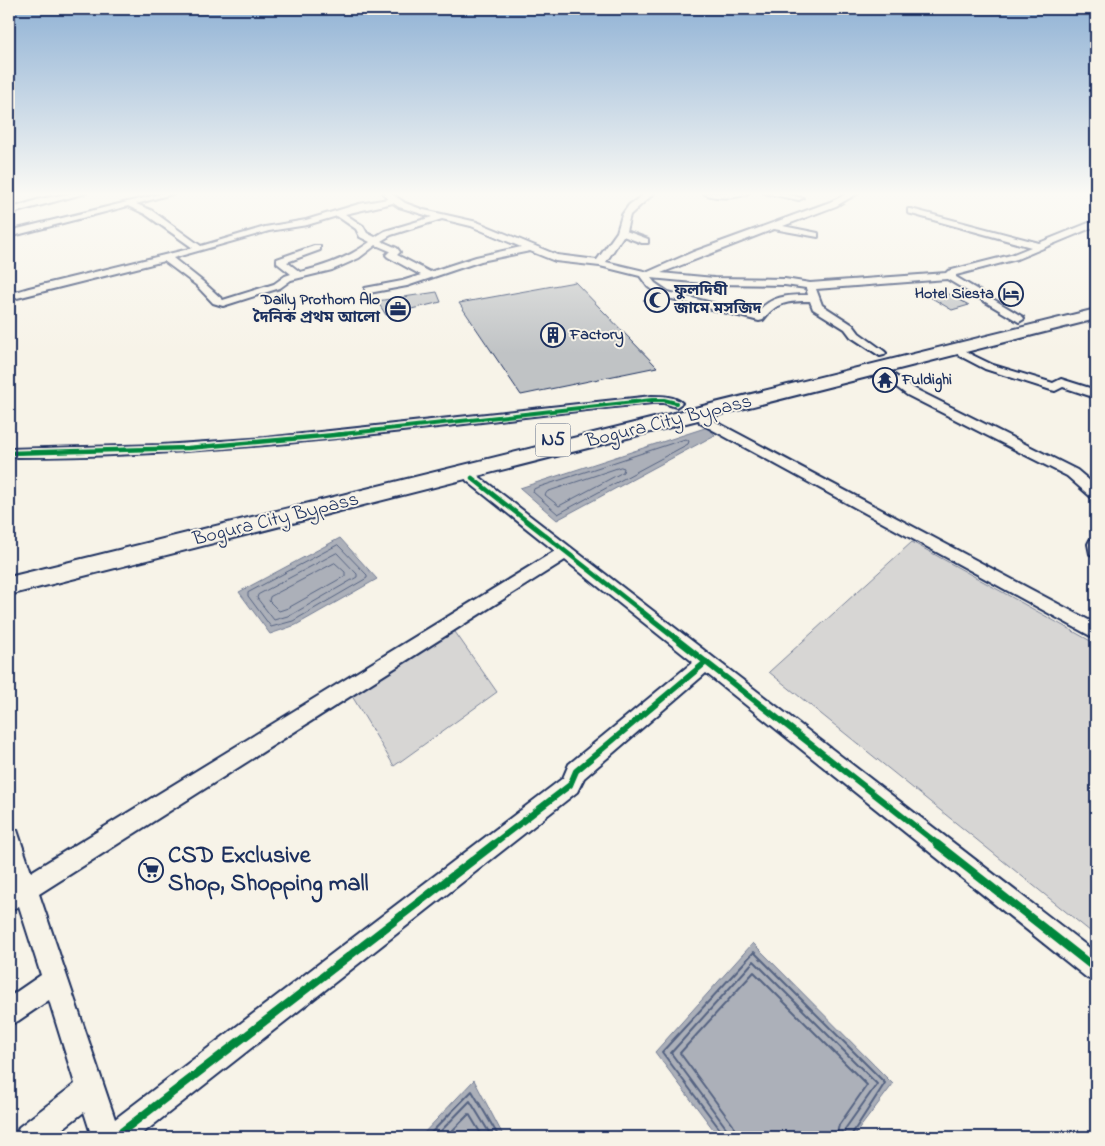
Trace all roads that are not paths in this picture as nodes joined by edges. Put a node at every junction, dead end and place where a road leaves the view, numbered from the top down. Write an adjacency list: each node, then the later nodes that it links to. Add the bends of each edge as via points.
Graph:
1 (196, 246): 11 (street)
2 (209, 246): 11 (street)
3 (369, 246): 15 (street, via 329,268)
4 (387, 246): 16 (street, via 395,252 391,256)
5 (526, 246): 10 (street)
6 (611, 246): 13 (street)
7 (718, 246): 14 (street)
8 (1038, 246): 17 (street, via 1014,257 951,273)
9 (317, 248): 15 (street, via 280,261)
10 (530, 248): 13 (street, via 555,258); 16 (street, via 479,258)
11 (200, 249): 12 (street)
12 (167, 258): 15 (street, via 219,303 277,286); 20 (street)
13 (600, 262): 14 (street)
14 (648, 274): 18 (street); 21 (street, via 651,285 664,294 759,318 767,305 784,298)
15 (298, 275)
16 (430, 276): 19 (street)
17 (950, 276): 18 (street); 24 (street)
18 (810, 286): 21 (street)
19 (369, 290)
20 (9, 297)
21 (814, 298): 25 (street, via 817,307 849,327)
22 (1096, 306): 37 (highway, Bogura City Bypass / N5)
23 (1096, 314): 38 (highway, Bogura City Bypass)
24 (1018, 319)
25 (880, 353)
26 (964, 354): 28 (street, via 998,370 1054,387 1061,384)
27 (887, 374): 33 (street, via 911,392 1072,472)
28 (1096, 394)
29 (676, 403): 31 (street, via 669,400 635,402 212,446)
30 (705, 420): 39 (street)
31 (9, 453)
32 (472, 478): 36 (street)
33 (1096, 494)
34 (1096, 544): 35 (street)
35 (1096, 550)
36 (566, 552): 40 (street); 42 (street)
37 (9, 573)
38 (9, 586)
39 (1096, 632)
40 (706, 662): 43 (street); 49 (street, via 576,771 570,785)
41 (9, 838): 42 (street)
42 (17, 893): 44 (street)
43 (1096, 969)
44 (55, 980): 45 (street); 46 (street)
45 (9, 1012)
46 (90, 1090): 47 (street); 48 (street)
47 (29, 1137)
48 (106, 1137)
49 (114, 1137)

